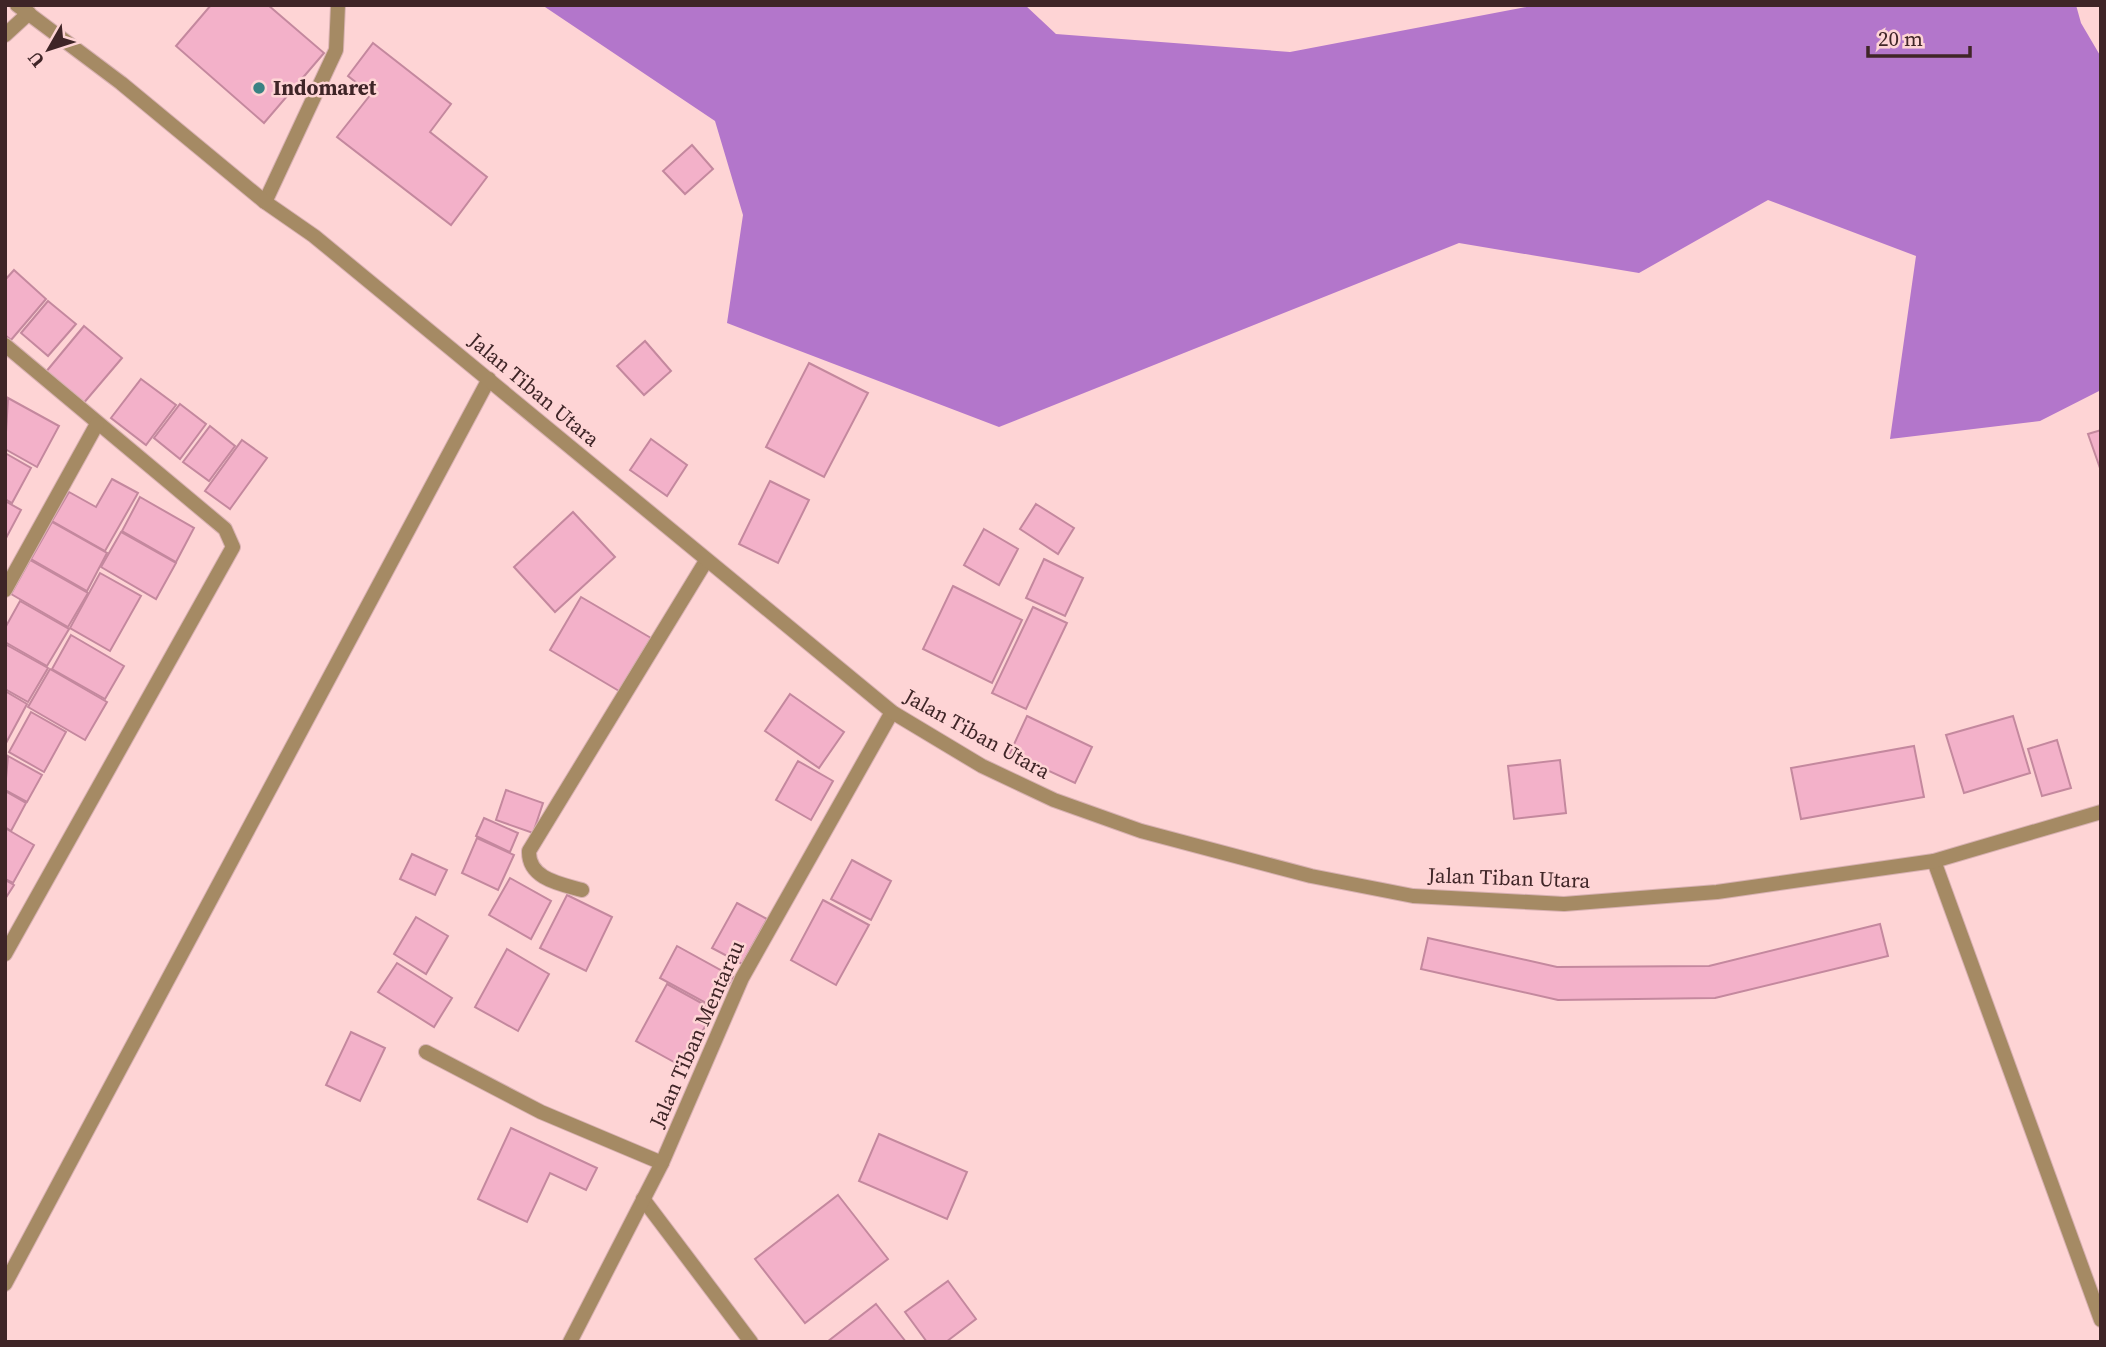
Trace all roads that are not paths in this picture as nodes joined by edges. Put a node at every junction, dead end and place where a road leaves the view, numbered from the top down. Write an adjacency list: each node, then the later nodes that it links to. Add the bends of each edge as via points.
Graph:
1 (338, 5): 4 (street, via 336,50)
2 (23, 9): 3 (street); 4 (street, Jalan Tiban Utara)
3 (5, 35)
4 (265, 202): 6 (street, Jalan Tiban Utara, via 314,236)
5 (5, 345): 7 (street)
6 (489, 379): 8 (street, Jalan Tiban Utara); 18 (street)
7 (97, 424): 9 (street); 14 (street, via 225,529 233,547)
8 (706, 561): 10 (street, Jalan Tiban Utara); 13 (street, via 529,851 528,861 536,871 551,881)
9 (5, 590)
10 (892, 712): 12 (street, Jalan Tiban Utara, via 1054,800 1141,831 1298,873 1413,896 1564,904 1635,900); 16 (street, Jalan Tiban Mentarau, via 742,978)
11 (2101, 812): 12 (street, Jalan Tiban Utara)
12 (1934, 861): 19 (street)
13 (582, 890)
14 (5, 954)
15 (426, 1052): 16 (street, via 541,1112)
16 (662, 1163): 17 (street, Jalan Tiban Mentarau)
17 (643, 1199): 20 (street, Jalan Tiban Mentarau); 21 (street)
18 (5, 1284)
19 (2101, 1320)
20 (570, 1342)
21 (751, 1342)

